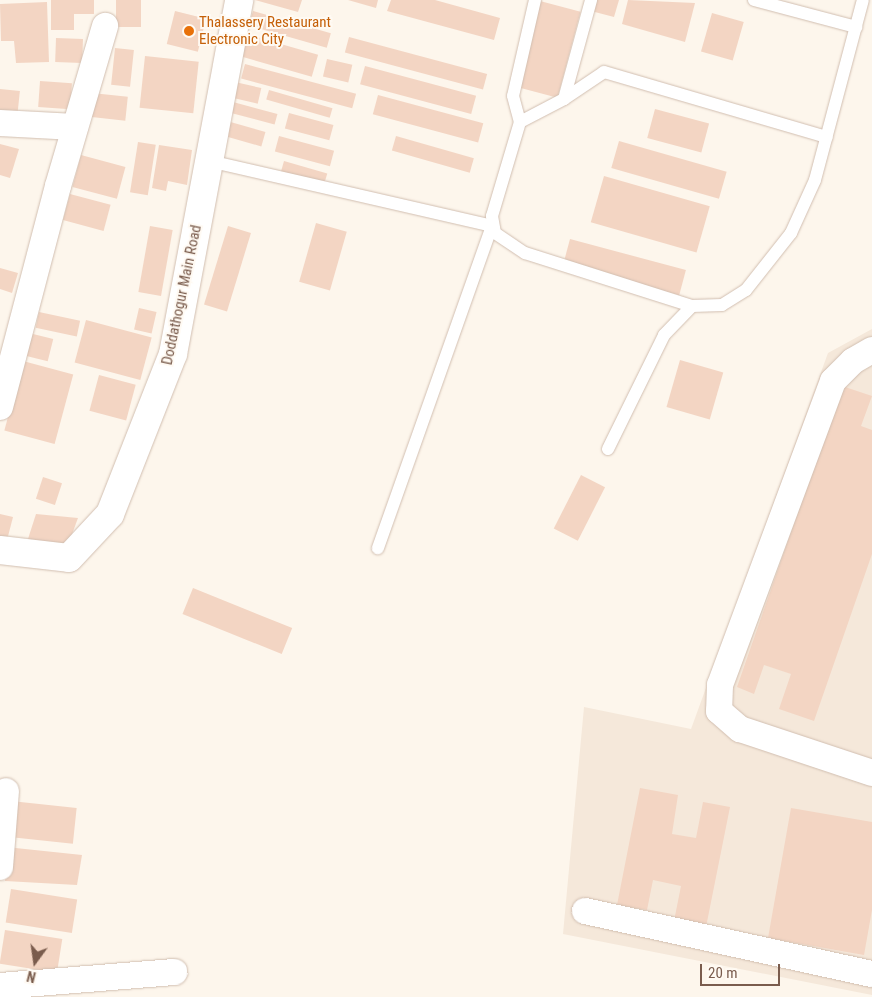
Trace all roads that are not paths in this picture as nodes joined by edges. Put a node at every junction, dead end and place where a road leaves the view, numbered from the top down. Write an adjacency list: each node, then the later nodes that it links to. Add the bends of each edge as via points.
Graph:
1 (239, 0): 13 (street, Doddathogur Main Road)
2 (535, 0): 9 (lane, via 513,96)
3 (591, 0): 8 (lane)
4 (754, 0): 7 (lane)
5 (863, 0): 7 (lane)
6 (105, 26): 11 (street)
7 (856, 27): 12 (lane)
8 (564, 99): 9 (lane); 12 (lane, via 604,72)
9 (520, 122): 14 (lane, via 494,204)
10 (0, 123): 11 (street)
11 (75, 127): 17 (street)
12 (827, 136): 15 (lane, via 811,189 791,233 772,260 746,290 722,305)
13 (209, 161): 14 (lane); 20 (street, Doddathogur Main Road, via 173,354 110,514 69,558)
14 (492, 226): 15 (lane, via 502,240 525,253); 19 (lane)
15 (692, 306): 18 (lane, via 664,335)
16 (872, 350): 21 (street, via 854,361 833,381 720,685 719,711 740,729)
17 (0, 407)
18 (608, 449)
19 (378, 548)
20 (0, 550)
21 (872, 773)
22 (6, 791): 23 (street)
23 (0, 868)
24 (585, 911): 26 (street)
25 (174, 972): 27 (street)
26 (872, 974)
27 (0, 986)

